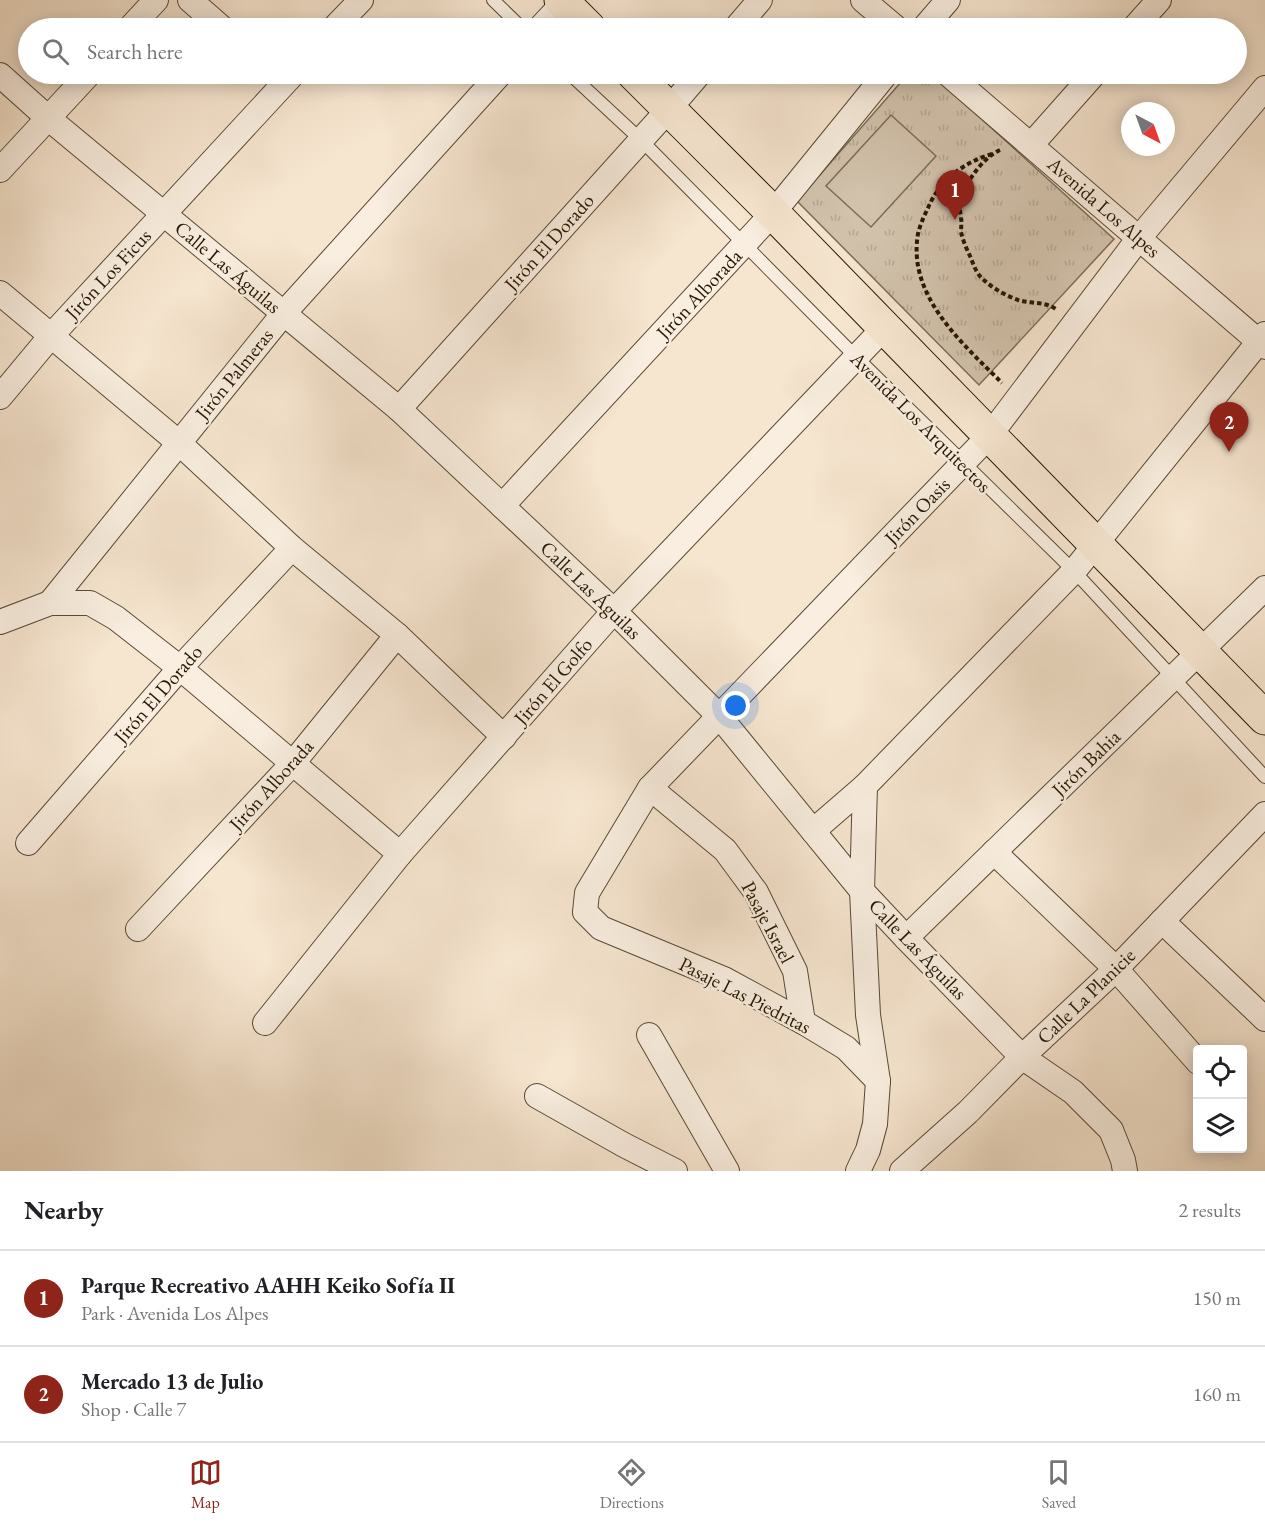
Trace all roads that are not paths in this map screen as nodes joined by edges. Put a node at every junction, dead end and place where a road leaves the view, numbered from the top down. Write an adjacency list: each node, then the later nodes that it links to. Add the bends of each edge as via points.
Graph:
1 (156, 0): 10 (street)
2 (190, 0): 11 (street)
3 (361, 0): 12 (street)
4 (493, 0): 13 (lane)
5 (760, 0): 16 (street)
6 (863, 0): 17 (street)
7 (948, 0): 18 (street)
8 (1159, 0): 19 (street)
9 (564, 1): 14 (street); 15 (main road)
10 (139, 18)
11 (211, 18)
12 (344, 18)
13 (512, 18)
14 (549, 18)
15 (580, 18)
16 (745, 18)
17 (884, 18)
18 (933, 18)
19 (1143, 18)
20 (0, 75): 32 (street, Calle Las Águilas)
21 (80, 84): 32 (street)
22 (277, 84): 36 (street, Jirón Los Ficus)
23 (491, 84): 41 (street, Jirón Palmeras)
24 (581, 84): 33 (lane, Avenida Los Arquitectos)
25 (644, 84): 31 (main road, Avenida Los Arquitectos)
26 (691, 84): 31 (street, Jirón El Dorado)
27 (878, 84): 37 (street, Jirón Alborada)
28 (960, 84): 34 (street, Avenida Los Alpes)
29 (1084, 84): 34 (street)
30 (1265, 88): 38 (street, Jirón Oasis)
31 (669, 110): 33 (street, Jirón El Dorado); 37 (main road, Avenida Los Arquitectos)
32 (48, 118): 35 (street); 36 (street, Calle Las Águilas)
33 (641, 140): 39 (lane, Avenida Los Arquitectos); 47 (street, Jirón El Dorado)
34 (1026, 141): 38 (street, Avenida Los Alpes)
35 (0, 170)
36 (164, 213): 41 (street, Calle Las Águilas); 43 (street, Jirón Los Ficus)
37 (773, 213): 39 (street, Jirón Alborada); 42 (main road, Avenida Los Arquitectos)
38 (1139, 238): 44 (street, Avenida Los Alpes); 48 (street, Jirón Oasis)
39 (744, 245): 45 (lane, Avenida Los Arquitectos); 51 (street, Jirón Alborada)
40 (0, 293): 43 (street)
41 (284, 313): 47 (street, Calle Las Águilas); 49 (street, Jirón Palmeras)
42 (884, 328): 45 (street, Jirón El Golfo); 48 (main road, Avenida Los Arquitectos)
43 (50, 337): 46 (street, Jirón Los Ficus); 49 (street)
44 (1263, 340): 52 (street)
45 (856, 357): 50 (lane, Avenida Los Arquitectos); 57 (street, Jirón El Golfo)
46 (0, 397)
47 (399, 409): 51 (street, Calle Las Águilas)
48 (990, 435): 50 (street, Jirón Oasis); 52 (main road, Avenida Los Arquitectos)
49 (178, 442): 53 (street); 56 (street, Jirón Palmeras)
50 (963, 464): 54 (lane, Avenida Los Arquitectos); 63 (street, Jirón Oasis)
51 (502, 506): 57 (street, Calle Las Águilas)
52 (1095, 543): 54 (street); 60 (main road, Avenida Los Arquitectos)
53 (292, 548): 59 (street); 61 (street, Jirón El Dorado)
54 (1074, 571): 62 (lane, Avenida Los Arquitectos); 68 (street)
55 (1265, 588): 60 (street, Jirón Bahia)
56 (50, 603): 58 (street); 61 (street, via 90,603 116,618)
57 (614, 611): 63 (street, Calle Las Águilas); 65 (street, Jirón El Golfo)
58 (6, 614)
59 (397, 635): 65 (street); 66 (street, Jirón Alborada)
60 (1202, 651): 62 (street, Jirón Bahia); 64 (main road, Avenida Los Arquitectos)
61 (180, 668): 66 (street); 72 (street, Jirón El Dorado)
62 (1172, 678): 67 (lane, Avenida Los Arquitectos); 73 (street, Jirón Bahia)
63 (720, 717): 69 (street, Jirón Oasis); 71 (street, Calle Las Águilas)
64 (1265, 718)
65 (504, 737): 74 (street, Jirón El Golfo)
66 (293, 763): 74 (street); 78 (street, Jirón Alborada)
67 (1265, 777)
68 (865, 786): 71 (street); 75 (street)
69 (650, 789): 77 (street, Jirón Oasis, via 587,893 585,912); 82 (street, Pasaje Israel, via 725,850 756,892 795,971)
70 (1265, 814): 76 (street, Calle La Planicie)
71 (813, 831): 75 (street, Calle Las Águilas)
72 (28, 843)
73 (994, 852): 79 (street, Jirón Bahia); 80 (street)
74 (400, 854): 83 (street, Jirón El Golfo)
75 (862, 891): 79 (street, Calle Las Águilas); 87 (street, via 868,1015)
76 (1162, 921): 80 (street, Calle La Planicie); 81 (street)
77 (601, 928): 82 (street, Pasaje Las Piedritas, via 723,979)
78 (138, 929)
79 (906, 938): 85 (street, Calle Las Águilas)
80 (1116, 969): 85 (street, Calle La Planicie); 86 (street)
81 (1261, 1007)
82 (803, 1022): 87 (street, Pasaje Las Piedritas, via 846,1048)
83 (265, 1023)
84 (649, 1035): 91 (street)
85 (1022, 1057): 89 (street, Calle Las Águilas, via 1092,1109 1111,1130); 93 (street, Calle La Planicie)
86 (1193, 1057)
87 (878, 1081): 92 (street, via 875,1124)
88 (537, 1096): 90 (street)
89 (1124, 1166)
90 (675, 1171)
91 (727, 1171)
92 (858, 1171)
93 (902, 1171)

